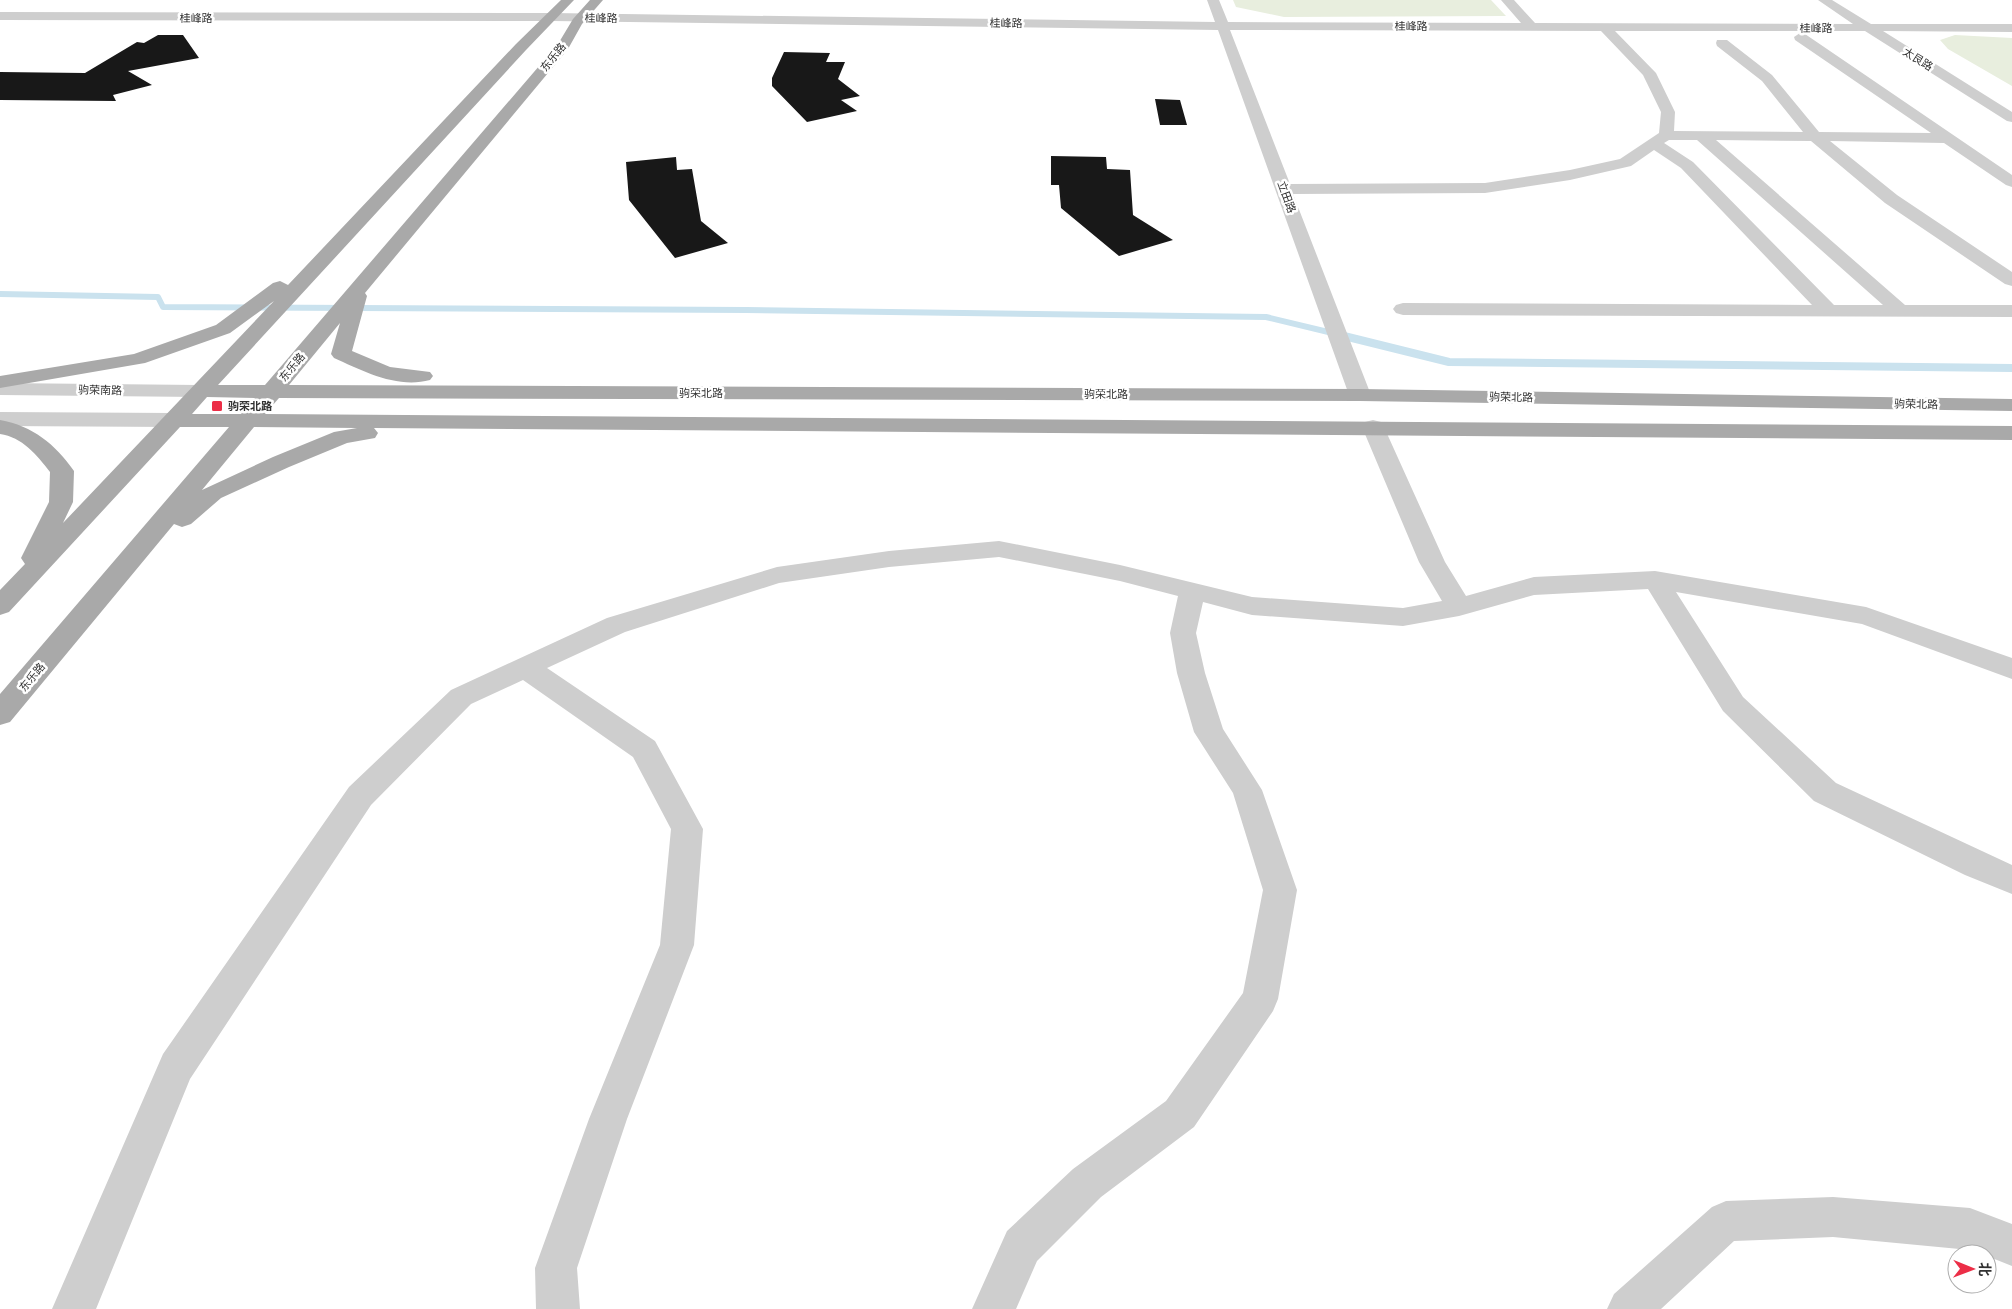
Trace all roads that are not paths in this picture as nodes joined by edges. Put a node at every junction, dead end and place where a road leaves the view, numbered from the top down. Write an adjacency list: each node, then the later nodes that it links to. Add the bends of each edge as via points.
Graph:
1 (286, 0): 9 (street)
2 (568, 0): 10 (main road)
3 (597, 0): 11 (main road, 东乐路)
4 (1213, 0): 14 (street, 立田路)
5 (1507, 0): 13 (street)
6 (1824, 0): 16 (street, 太艮路)
7 (1845, 0): 17 (street, 太艮路)
8 (0, 16): 9 (street, 桂峰路)
9 (278, 18): 10 (street, 桂峰路)
10 (550, 20): 11 (street); 12 (street); 29 (main road)
11 (579, 20): 14 (street); 31 (main road, 东乐路, via 563,46)
12 (0, 21)
13 (1531, 26): 14 (street, 桂峰路); 15 (street, 桂峰路)
14 (1222, 27): 15 (street); 28 (street, 立田路)
15 (1605, 28): 16 (street); 26 (street, via 1649,73 1668,112)
16 (1869, 29): 17 (street); 22 (street, 太艮路)
17 (1892, 29): 18 (street); 21 (street, 太艮路)
18 (2012, 29)
19 (1800, 37): 25 (street)
20 (1722, 43): 24 (street, via 1767,78)
21 (1987, 86)
22 (2012, 118)
23 (1702, 136): 24 (street); 26 (street); 35 (street)
24 (1815, 137): 25 (street); 30 (street, via 1892,199)
25 (1947, 138): 27 (street)
26 (1660, 140): 28 (street, via 1625,163 1485,188); 34 (street)
27 (2012, 182)
28 (1284, 190): 42 (street, 立田路)
29 (343, 237): 32 (main road); 32 (main road, via 284,300)
30 (2012, 280)
31 (350, 304): 40 (main road, 东乐路); 41 (main road, via 340,354 386,373)
32 (266, 308): 37 (main road, via 241,315 223,329 138,360); 39 (main road)
33 (1403, 309): 34 (street)
34 (1828, 310): 35 (street)
35 (1901, 311): 36 (street)
36 (2012, 311)
37 (0, 382)
38 (0, 389): 39 (street, 驹荣南路)
39 (199, 391): 40 (main road, 驹荣北路); 45 (main road)
40 (272, 391): 41 (main road, 驹荣北路); 46 (main road, 东乐路)
41 (583, 392): 42 (main road, 驹荣北路)
42 (1360, 395): 43 (main road, 驹荣北路)
43 (2012, 405)
44 (0, 419): 45 (street)
45 (173, 420): 46 (main road); 53 (main road)
46 (248, 421): 47 (main road); 51 (main road, 东乐路)
47 (432, 422): 49 (main road); 51 (main road, via 342,437 213,493)
48 (0, 427): 53 (main road, via 14,428 42,446 62,471 61,502)
49 (1373, 427): 50 (main road); 56 (street, via 1432,562)
50 (2012, 433)
51 (125, 566): 59 (main road, 东乐路)
52 (1655, 580): 56 (street, via 1534,586); 58 (street, via 1866,616); 60 (street, via 1733,704 1825,792)
53 (21, 584): 55 (main road)
54 (1192, 591): 56 (street, via 1252,606 1403,617); 57 (street, via 999,549 889,559 777,575 616,624); 64 (street, via 1183,633 1196,690 1209,732 1247,790 1280,890 1260,999 1180,1114 1086,1183 1022,1246)
55 (0, 606)
56 (1459, 606)
57 (525, 667): 62 (street, via 461,697 360,796 176,1067); 63 (street, via 644,749 687,829 677,945 608,1119 556,1268)
58 (2012, 668)
59 (0, 714)
60 (2012, 880)
61 (2012, 1245): 65 (street, via 1970,1230 1833,1217 1726,1221)
62 (74, 1309)
63 (558, 1309)
64 (994, 1309)
65 (1629, 1309)

